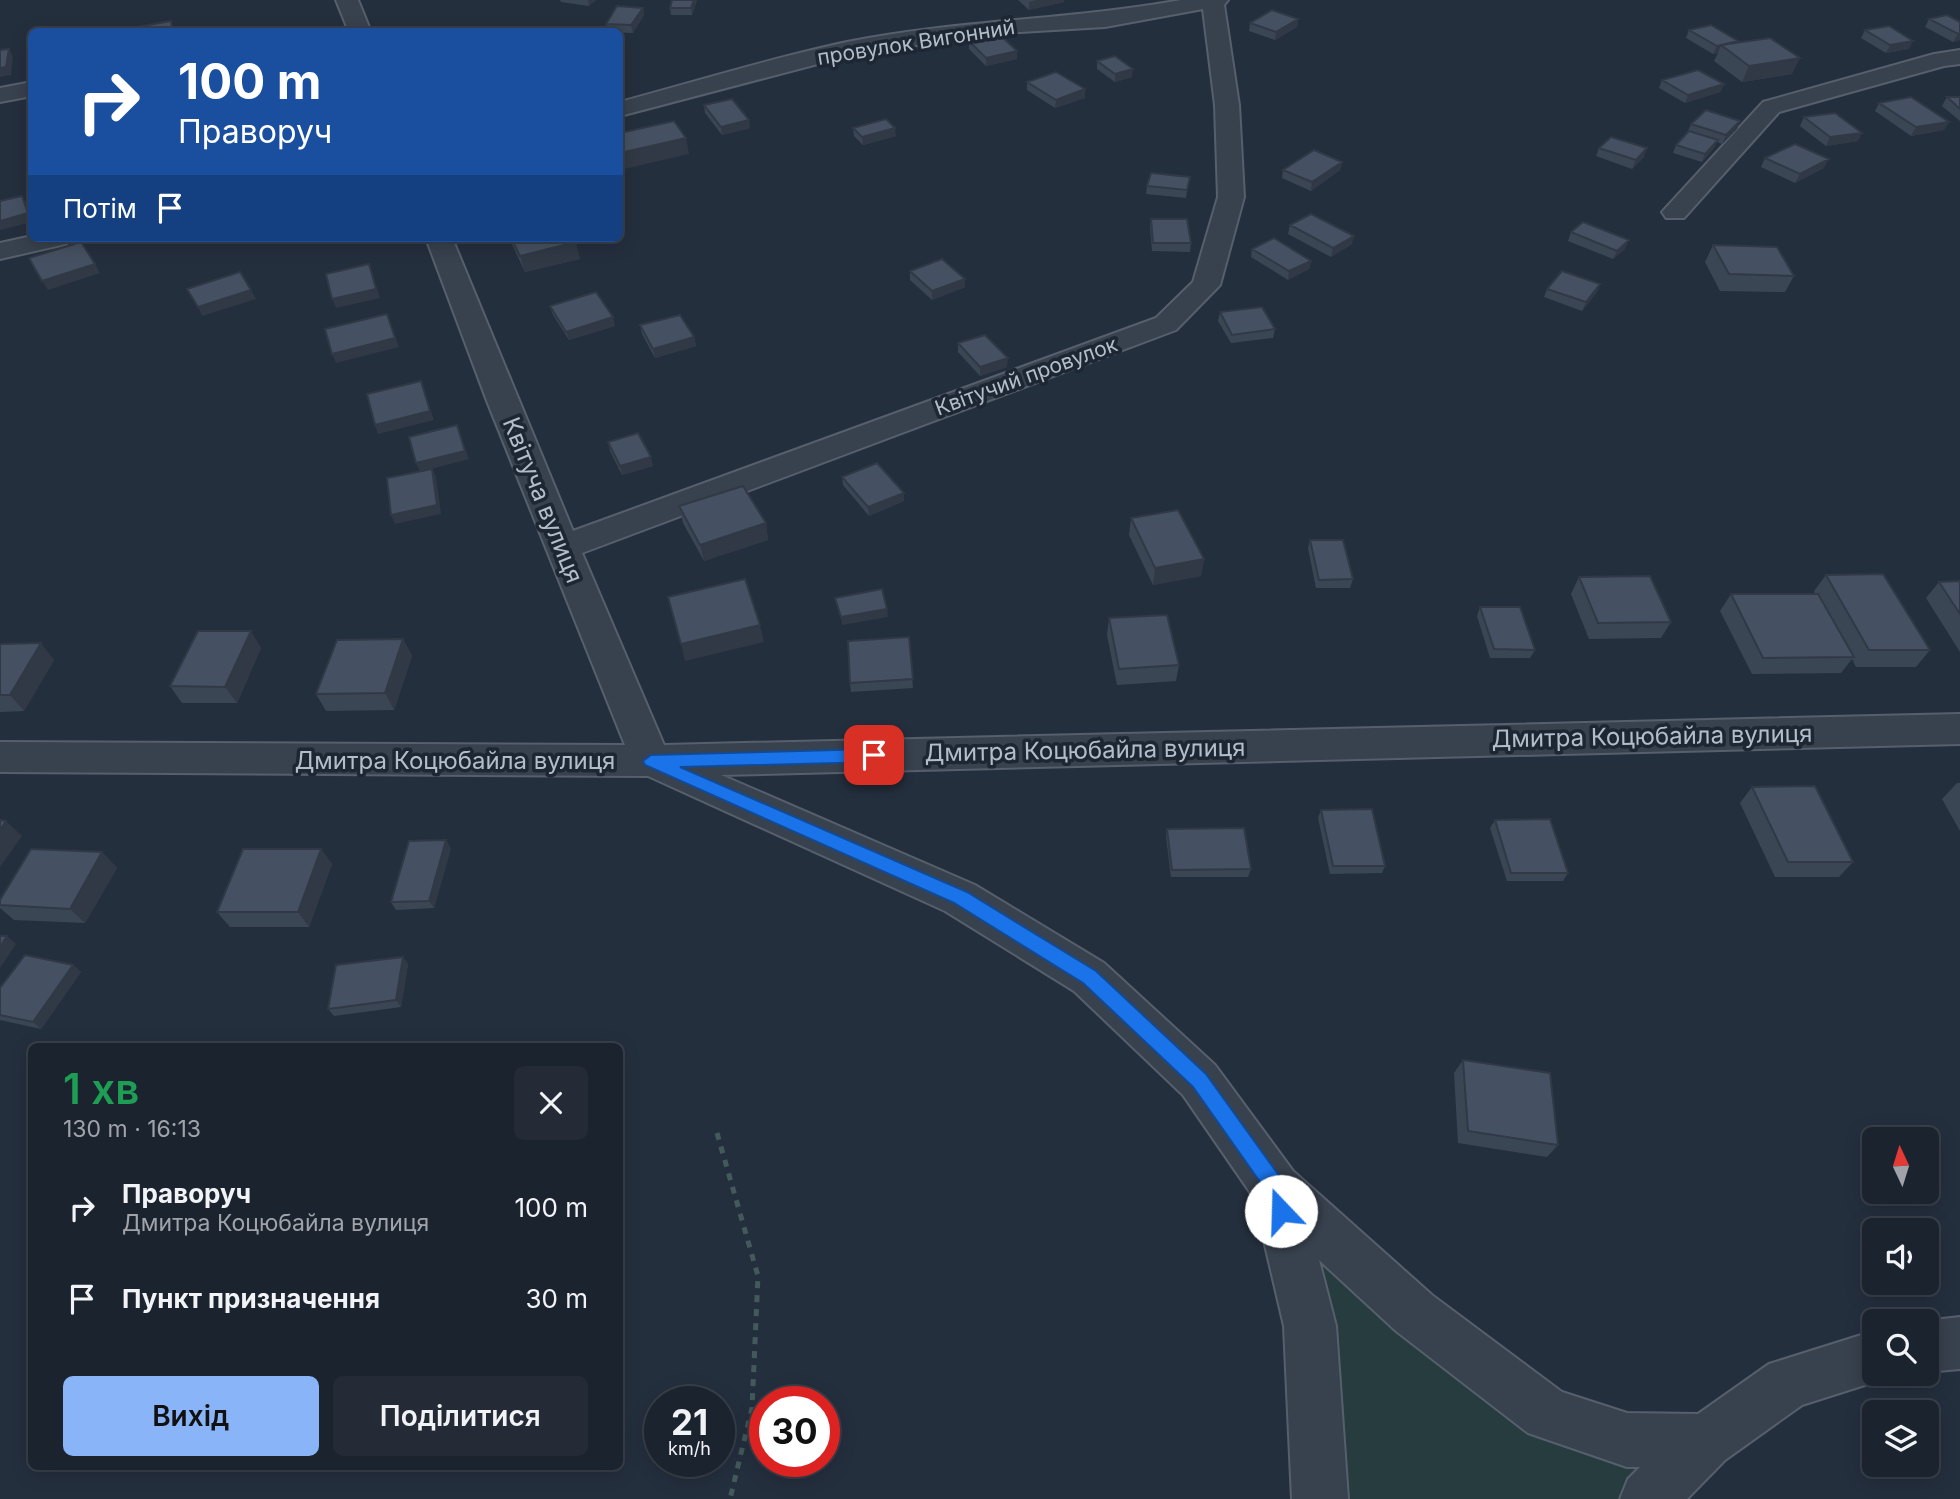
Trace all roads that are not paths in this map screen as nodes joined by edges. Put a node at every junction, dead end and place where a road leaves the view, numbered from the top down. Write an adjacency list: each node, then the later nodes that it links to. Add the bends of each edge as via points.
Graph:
1 (347, 0): 3 (street)
2 (1215, 1): 7 (street, провулок Вигонний, via 1105,20 987,27 847,49); 12 (street, Квітучий провулок, via 1231,197 1206,285 1166,324)
3 (358, 28)
4 (1960, 57): 8 (street, via 1771,107)
5 (28, 90): 6 (street)
6 (0, 95)
7 (623, 108)
8 (1675, 212)
9 (39, 242): 11 (street)
10 (441, 242): 12 (street, Квітуча вулиця)
11 (0, 251)
12 (562, 548): 15 (street, Квітуча вулиця)
13 (1960, 729): 15 (street, Дмитра Коцюбайла вулиця)
14 (0, 757): 15 (street, Дмитра Коцюбайла вулиця)
15 (651, 761): 16 (street, via 960,898 1089,977 1199,1080)
16 (1276, 1188): 20 (street, via 1414,1313 1547,1414 1627,1440); 21 (street, via 1310,1326)
17 (1960, 1343): 18 (street)
18 (1939, 1345)
19 (1862, 1361): 20 (street, via 1788,1383)
20 (1706, 1441): 22 (street)
21 (1320, 1499)
22 (1648, 1499)

